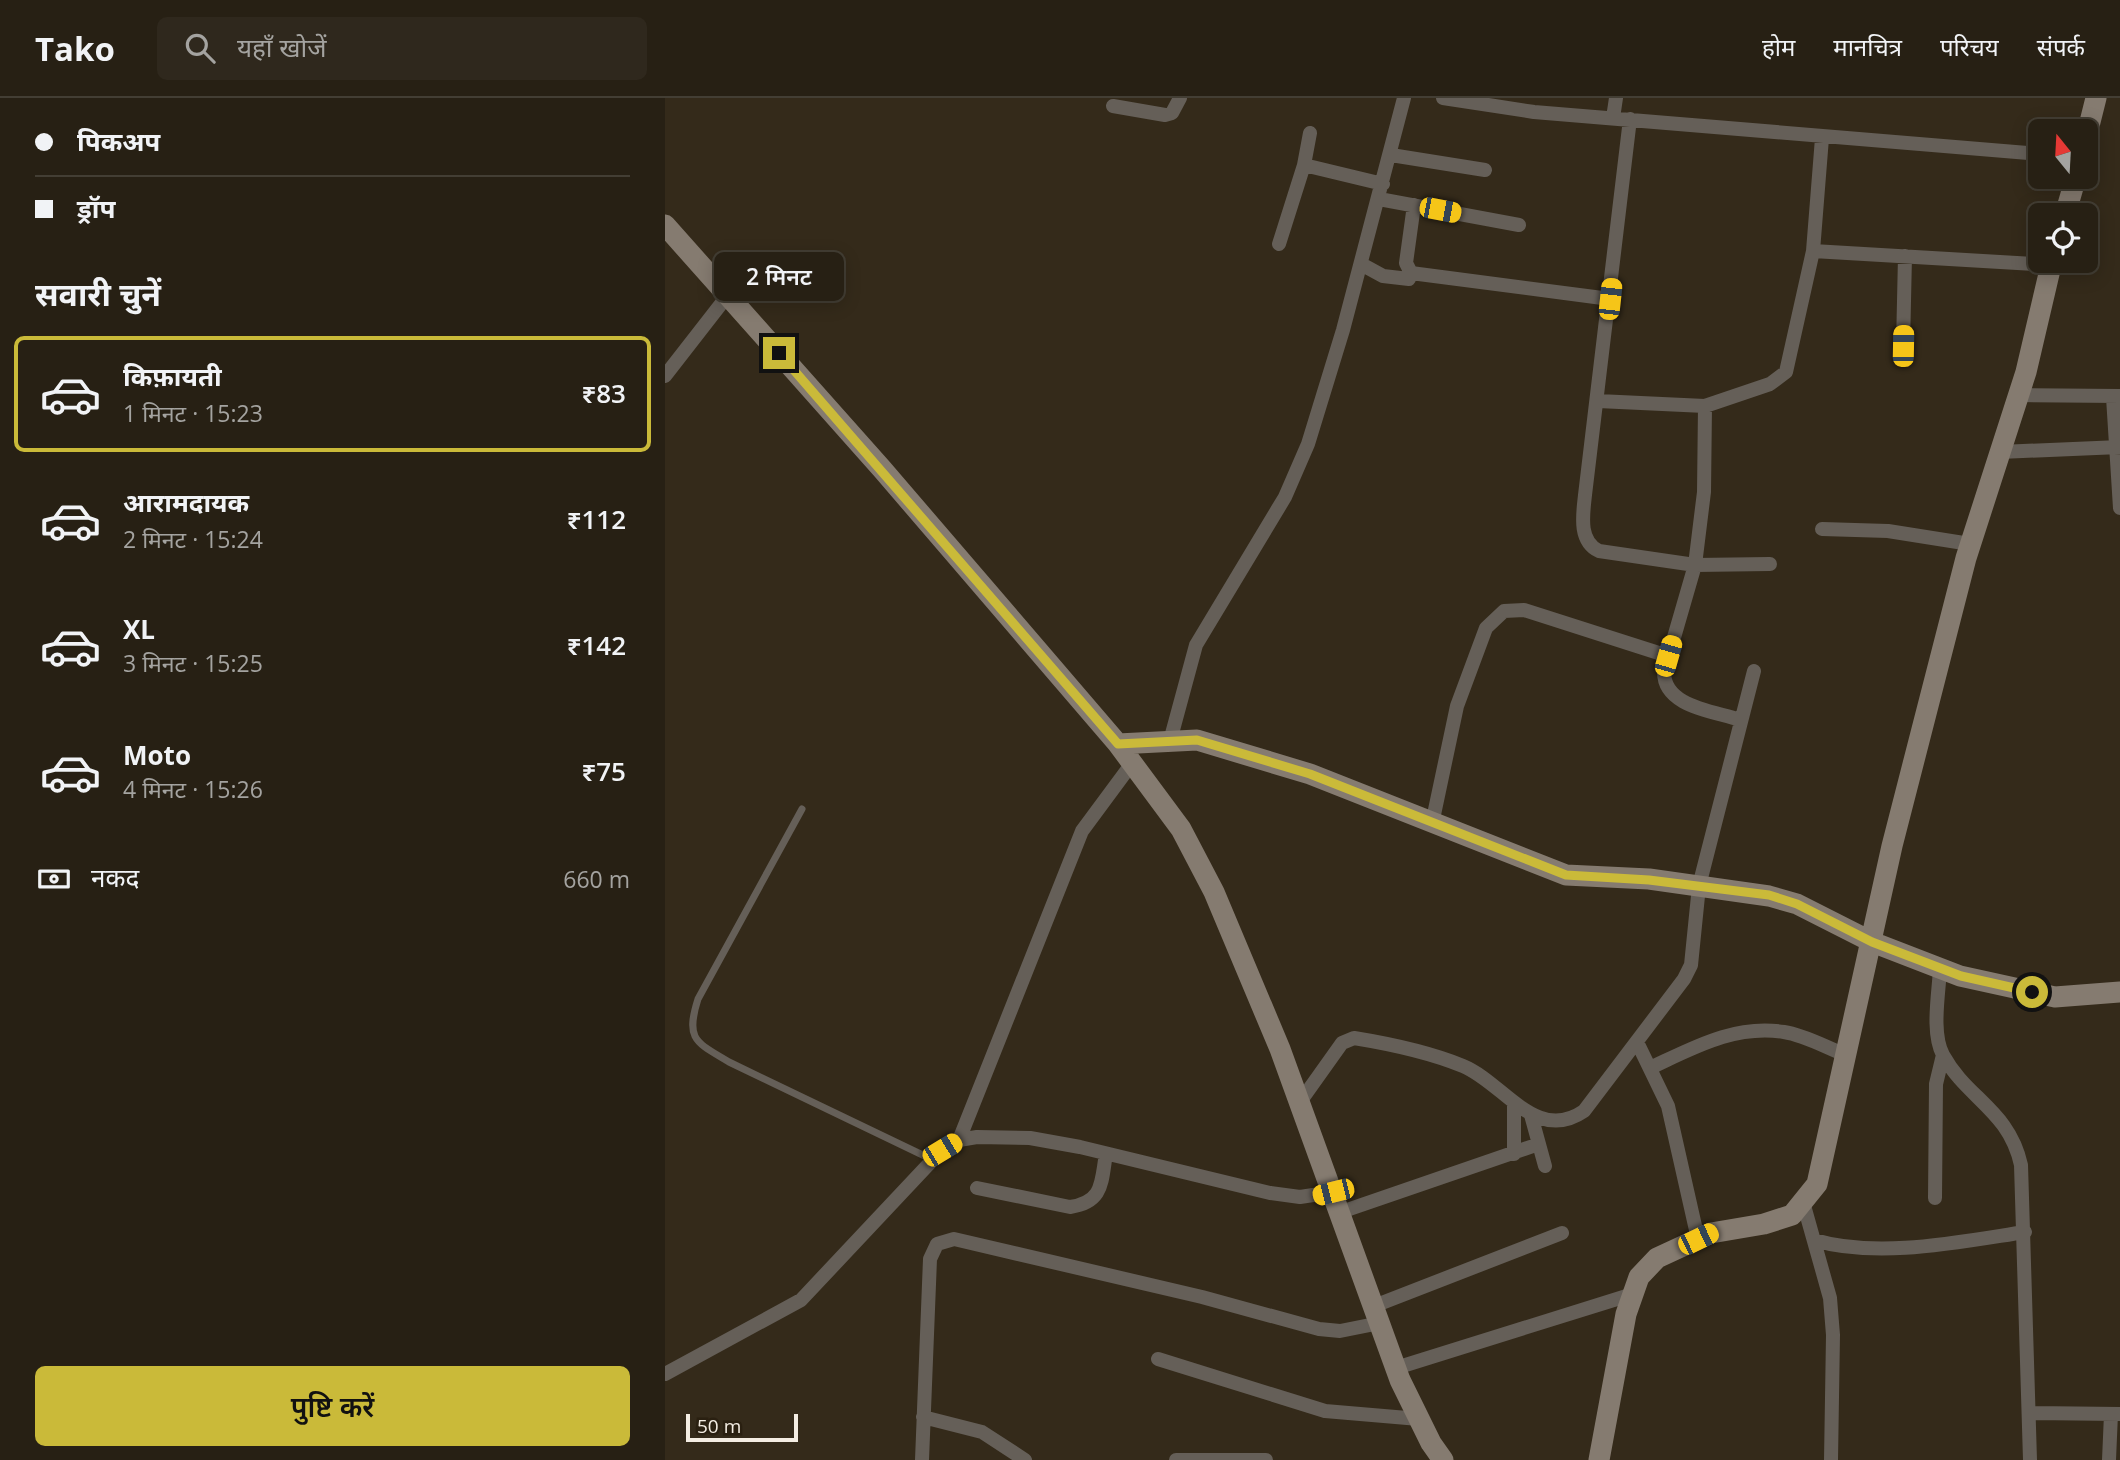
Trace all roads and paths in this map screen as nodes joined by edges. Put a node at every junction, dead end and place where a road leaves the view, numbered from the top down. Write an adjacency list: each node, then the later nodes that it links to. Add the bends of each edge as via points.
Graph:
1 (1180, 98): 6 (street, via 1171,113 1164,115)
2 (1404, 98): 13 (street)
3 (1443, 98): 7 (street)
4 (1616, 98): 7 (street)
5 (2096, 98): 9 (street)
6 (1113, 106)
7 (1613, 118): 8 (street)
8 (1630, 119): 11 (street); 29 (street)
9 (2091, 119)
10 (1310, 133): 14 (street)
11 (1822, 138): 12 (street); 22 (street)
12 (2028, 153)
13 (1391, 155): 15 (street); 16 (street)
14 (1304, 165): 16 (street); 21 (street)
15 (1485, 170)
16 (1383, 184): 17 (street)
17 (1379, 199): 18 (street); 25 (street)
18 (1414, 205): 20 (street); 29 (street, via 1406,263 1411,273)
19 (665, 225): 28 (street)
20 (1519, 225)
21 (1279, 244)
22 (1813, 251): 23 (street); 35 (street, via 1786,372 1770,384)
23 (1905, 256): 24 (street); 30 (street)
24 (2028, 262)
25 (1361, 264): 27 (street, via 1383,276); 46 (street, via 1307,444 1285,497 1196,645)
26 (2049, 273): 32 (street)
27 (1409, 279)
28 (728, 295): 31 (street); 47 (street)
29 (1610, 299): 34 (street)
30 (1903, 346)
31 (665, 376)
32 (2019, 395): 33 (street); 37 (street)
33 (2117, 396): 36 (street)
34 (1598, 401): 35 (street); 42 (street, via 1583,526 1590,547)
35 (1705, 406): 42 (street, via 1704,492)
36 (2119, 447): 37 (street); 38 (street)
37 (2000, 452): 40 (street)
38 (2120, 508)
39 (1822, 529): 40 (street, via 1888,531)
40 (1970, 544): 52 (street, via 1892,846)
41 (1770, 564): 42 (street)
42 (1695, 565): 43 (street)
43 (1668, 656): 45 (street, via 1664,681 1675,696); 50 (street, via 1524,610 1496,616 1486,628 1457,706)
44 (1753, 671): 45 (street)
45 (1740, 720): 51 (street)
46 (1170, 741): 47 (street); 50 (street, via 1197,740 1310,774)
47 (1118, 744): 48 (street)
48 (1133, 762): 59 (street, via 1181,829 1214,892); 62 (street, via 1082,831)
49 (802, 809): 66 (lane, via 698,999 690,1022 692,1031 706,1048 729,1062)
50 (1432, 824): 51 (street, via 1566,875)
51 (1699, 886): 52 (street, via 1769,895 1797,904); 55 (street, via 1691,965)
52 (1872, 942): 53 (street); 56 (street)
53 (1940, 968): 54 (street, via 2055,997); 57 (street, via 1938,1027)
54 (2120, 992)
55 (1637, 1042): 58 (street); 61 (street, via 1573,1119 1553,1121)
56 (1846, 1055): 58 (street, via 1787,1032 1752,1030 1723,1035); 71 (street, via 1817,1184)
57 (1943, 1055): 69 (street, via 1937,1084); 72 (street, via 2016,1143)
58 (1650, 1068): 74 (street, via 1668,1106)
59 (1300, 1102): 60 (street, via 1342,1043 1354,1038 1465,1067); 70 (street)
60 (1514, 1104): 61 (street); 65 (street)
61 (1531, 1115): 63 (street)
62 (959, 1140): 64 (street, via 1030,1138); 66 (street)
63 (1539, 1144): 65 (street); 67 (street)
64 (1106, 1153): 68 (street, via 1100,1189 1082,1205 1070,1207); 70 (street, via 1270,1193)
65 (1514, 1154): 70 (street)
66 (933, 1160): 80 (street, via 801,1300)
67 (1545, 1166)
68 (977, 1188)
69 (1935, 1198)
70 (1337, 1202): 77 (street)
71 (1803, 1202): 74 (street, via 1792,1215); 75 (street)
72 (2025, 1232): 75 (street, via 1934,1245 1839,1247); 81 (street)
73 (1562, 1233): 77 (street)
74 (1698, 1239): 76 (street, via 1657,1258 1640,1277)
75 (1814, 1240): 91 (street, via 1831,1298)
76 (1633, 1294): 79 (street); 90 (street)
77 (1377, 1315): 79 (street); 83 (street, via 1340,1331 1319,1329 1012,1251 954,1239 942,1241 930,1259)
78 (1158, 1359): 84 (street, via 1325,1412)
79 (1396, 1368): 84 (street)
80 (665, 1374)
81 (2029, 1413): 82 (street); 92 (street)
82 (2116, 1414): 93 (street)
83 (923, 1417): 85 (street); 86 (street, via 982,1432)
84 (1419, 1419): 89 (street)
85 (922, 1460)
86 (1025, 1460)
87 (1177, 1460): 88 (street)
88 (1266, 1460)
89 (1443, 1460)
90 (1599, 1460)
91 (1831, 1460)
92 (2030, 1460)
93 (2109, 1460)

